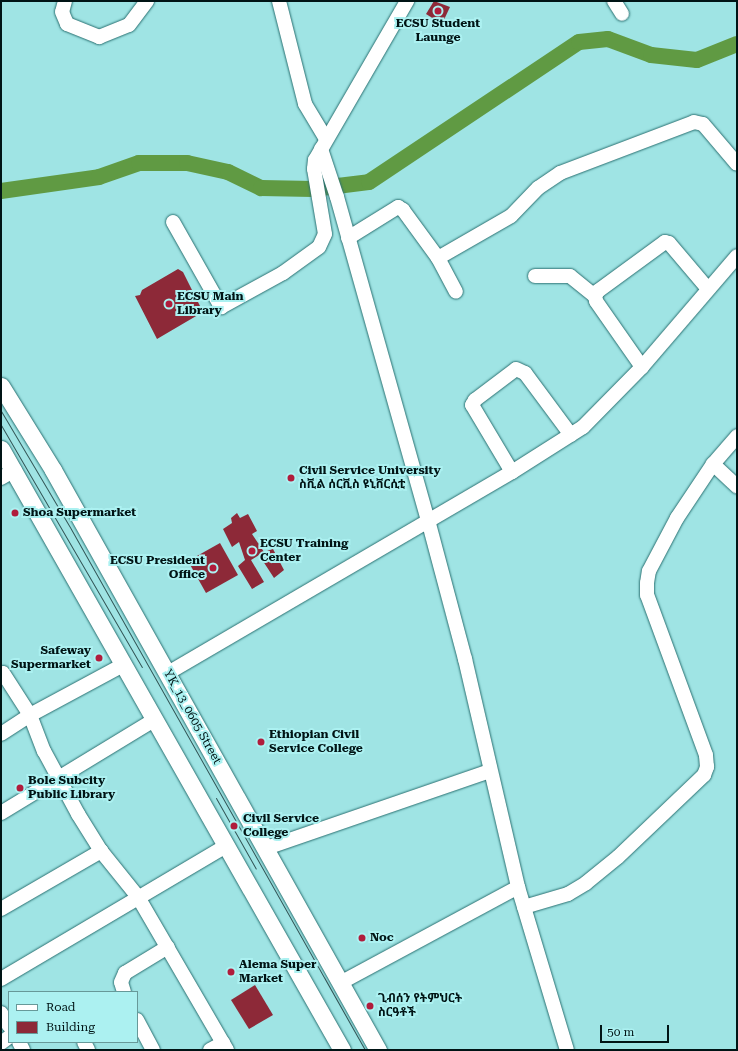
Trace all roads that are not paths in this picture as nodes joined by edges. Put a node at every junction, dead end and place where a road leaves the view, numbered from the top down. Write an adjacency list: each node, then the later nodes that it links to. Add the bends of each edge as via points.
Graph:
1 (65, 1): 2 (street, via 62,12 67,24 99,37 128,24)
2 (147, 1)
3 (279, 1): 7 (street, via 305,104)
4 (407, 1): 7 (street)
5 (614, 1): 6 (street)
6 (622, 14)
7 (324, 144): 9 (street, via 314,169 325,234 319,247 283,273 221,307); 10 (street)
8 (737, 164): 12 (street, via 703,124 694,122 560,173 538,188 512,216)
9 (174, 222)
10 (348, 238): 12 (street, via 398,208 403,210); 26 (street)
11 (737, 256): 14 (street)
12 (438, 258): 15 (street)
13 (535, 276): 16 (street, via 570,276)
14 (708, 289): 16 (street, via 669,242 665,242 604,286); 17 (street)
15 (456, 292)
16 (595, 296): 17 (street)
17 (642, 367): 19 (street, via 583,427)
18 (1, 386): 29 (main road, YK_13_0605 Street, via 53,470)
19 (571, 435): 23 (street); 23 (street, via 525,373 516,369 472,405)
20 (737, 436): 22 (street)
21 (1, 449): 24 (main road)
22 (713, 464): 25 (street); 41 (street, via 677,518 649,571 647,583 647,595 706,755 707,767 704,775 618,857 586,883 568,894)
23 (512, 472): 26 (street)
24 (8, 474): 27 (main road)
25 (737, 486)
26 (428, 520): 29 (street); 33 (street, via 465,659)
27 (123, 665): 30 (street); 31 (main road)
28 (2, 672): 30 (street)
29 (168, 673): 37 (main road, YK_13_0605 Street)
30 (30, 715): 32 (street); 34 (street, via 44,751)
31 (154, 720): 34 (street); 36 (main road)
32 (1, 734)
33 (490, 771): 37 (street); 39 (street)
34 (60, 779): 35 (street); 38 (street)
35 (1, 813)
36 (226, 846): 40 (street); 53 (main road)
37 (266, 848): 45 (main road, YK_13_0605 Street)
38 (101, 850): 40 (street); 42 (street)
39 (518, 887): 41 (street); 45 (street)
40 (138, 897): 43 (street); 44 (street)
41 (524, 907): 55 (street)
42 (1, 909)
43 (168, 947): 46 (street, via 125,973 121,982); 50 (street)
44 (1, 979)
45 (340, 983): 54 (main road, YK_13_0605 Street)
46 (124, 991)
47 (1, 1012): 49 (street)
48 (138, 1022): 51 (street)
49 (8, 1024)
50 (225, 1046): 52 (street)
51 (152, 1050)
52 (210, 1050)
53 (342, 1050)
54 (378, 1050)
55 (567, 1050)

